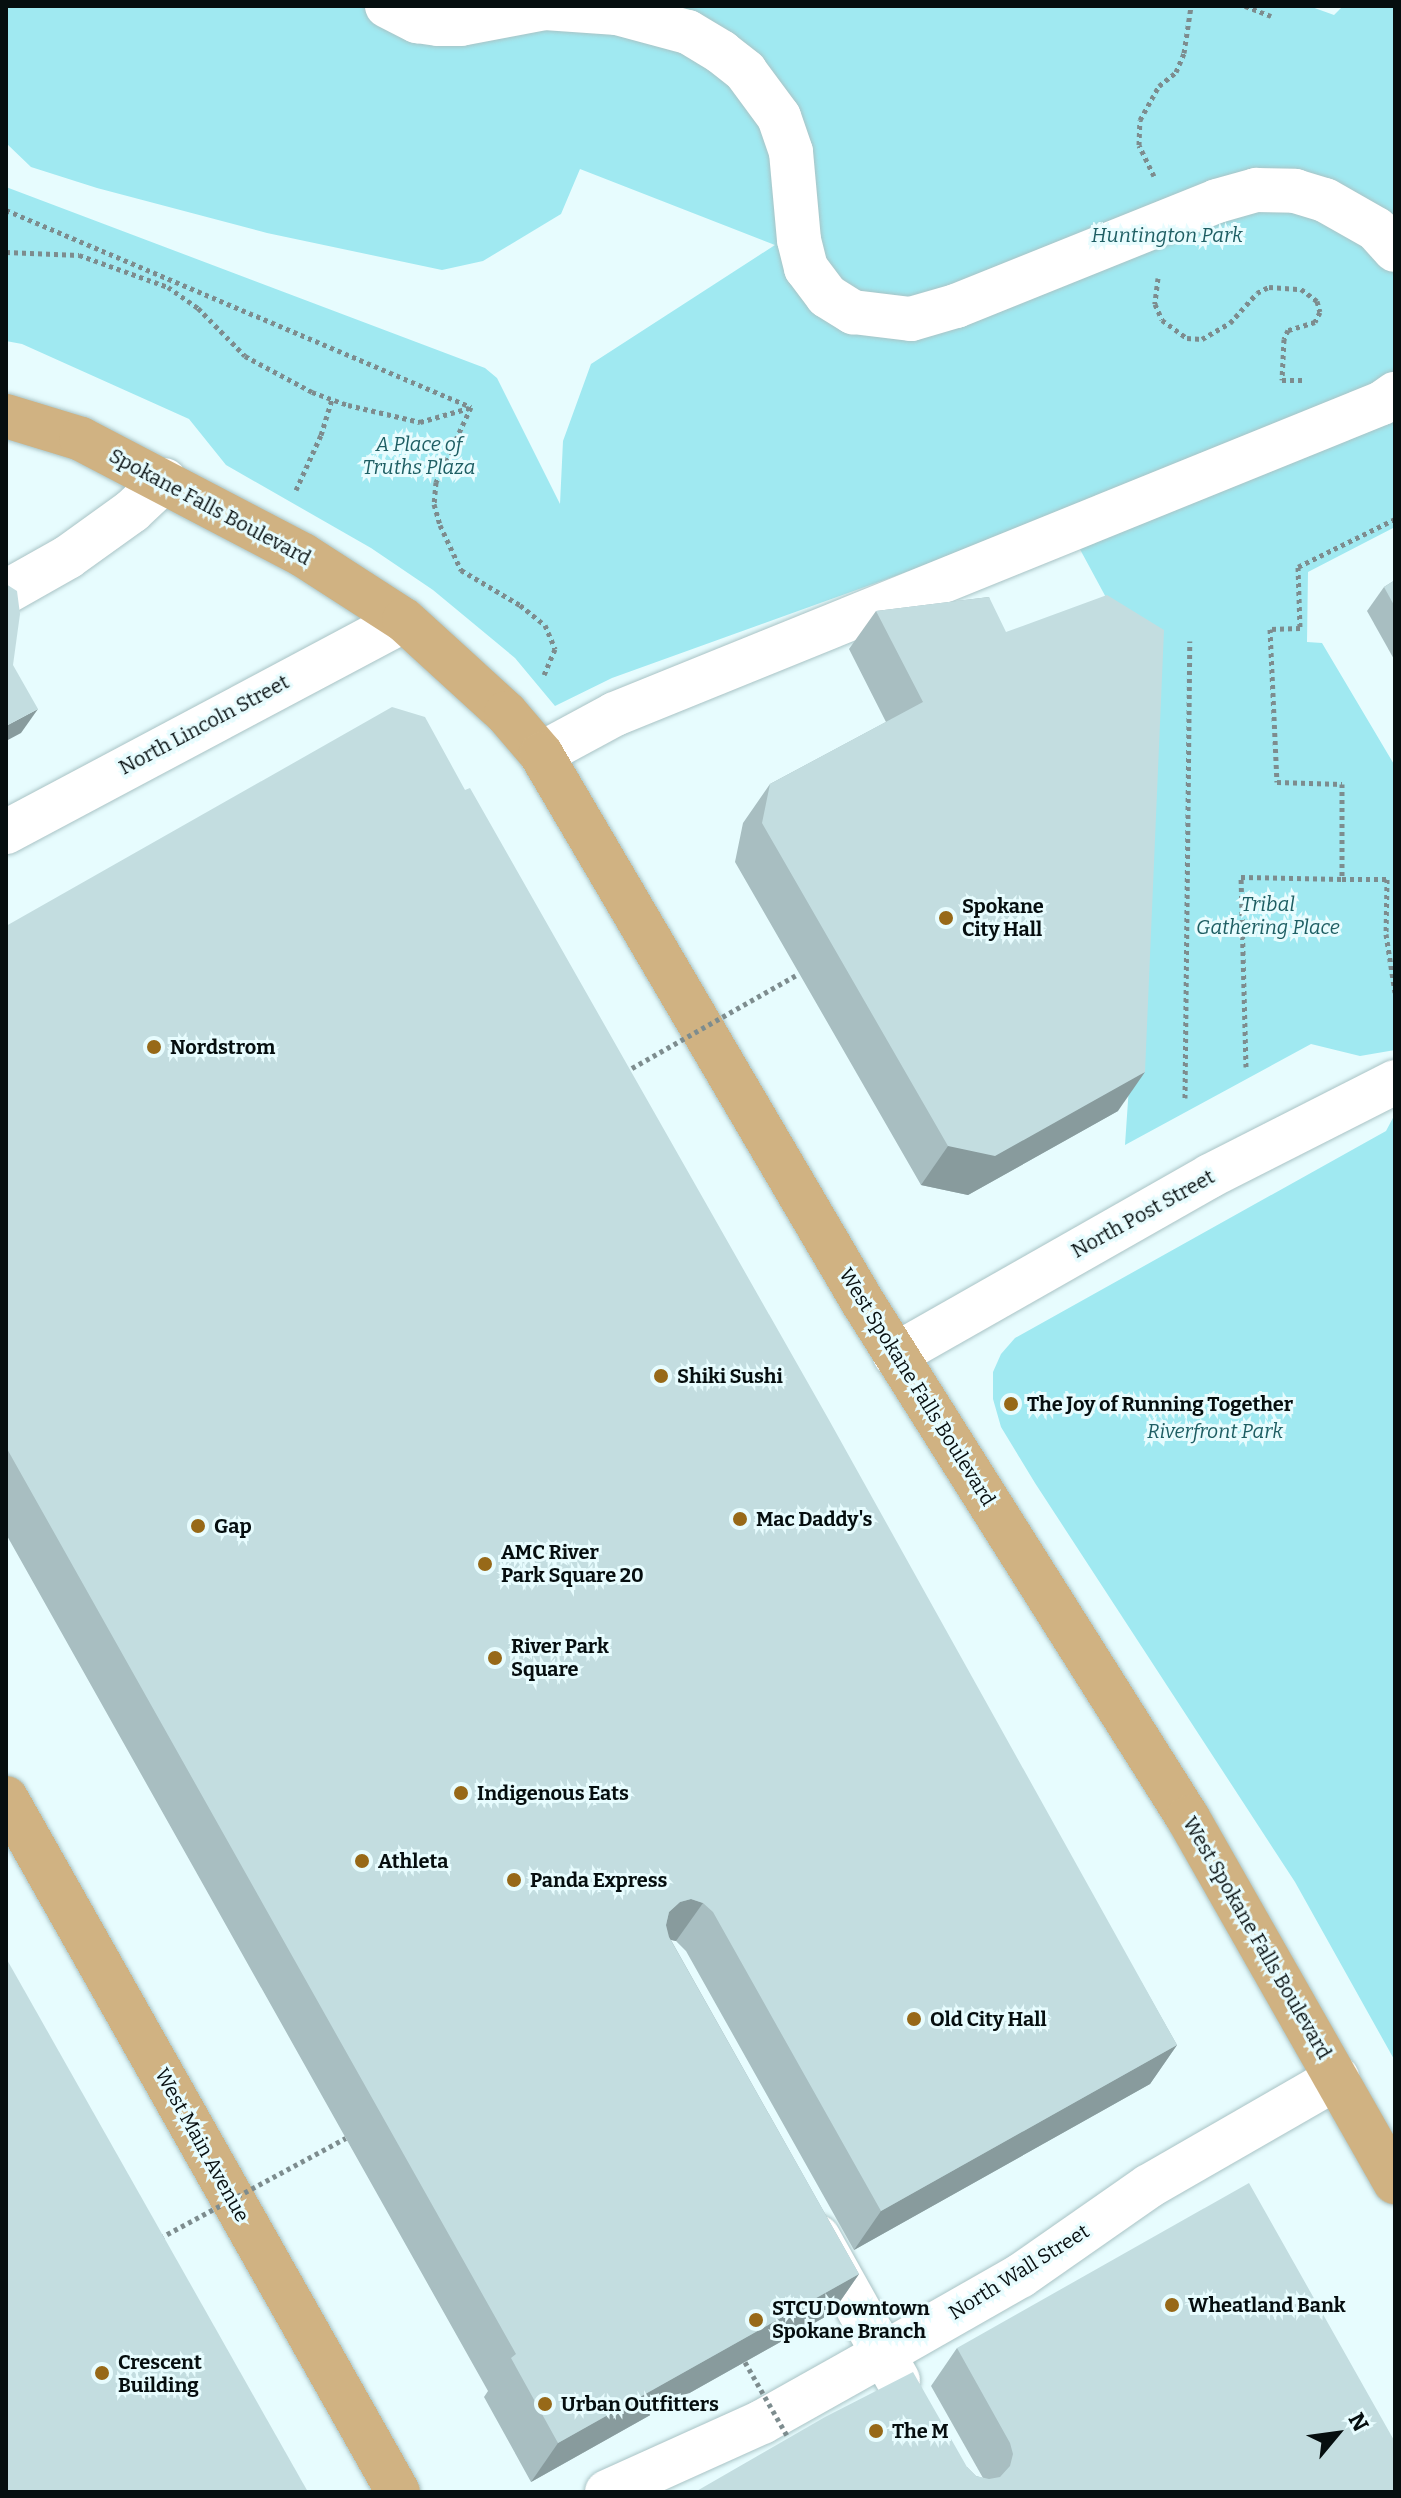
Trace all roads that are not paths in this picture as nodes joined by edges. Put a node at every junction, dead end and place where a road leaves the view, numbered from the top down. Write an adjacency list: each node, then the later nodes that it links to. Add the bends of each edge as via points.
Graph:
1 (387, 6): 2 (street, via 417,21 438,24 545,8 617,13 688,32 721,52 745,71 779,117 791,152 806,268 827,296 853,312 911,319 956,306 1235,194 1275,189 1348,211 1376,229)
2 (1395, 250)
3 (1395, 394): 8 (street, via 615,714)
4 (6, 416): 5 (main road, Spokane Falls Boulevard, via 81,439)
5 (165, 480): 6 (street, via 68,557); 7 (main road, Spokane Falls Boulevard, via 303,555)
6 (6, 592)
7 (404, 620): 8 (main road, West Spokane Falls Boulevard, via 506,713); 9 (street, North Lincoln Street)
8 (541, 754): 11 (main road, West Spokane Falls Boulevard)
9 (6, 832)
10 (1395, 1082): 11 (street, North Post Street, via 1210,1176)
11 (895, 1355): 14 (main road, West Spokane Falls Boulevard, via 1188,1818)
12 (6, 1798): 13 (main road, West Main Avenue)
13 (17, 1842): 19 (main road, West Main Avenue)
14 (1337, 2078): 15 (main road, West Spokane Falls Boulevard); 17 (street, North Wall Street, via 1149,2186 1020,2276)
15 (1395, 2182)
16 (796, 2197): 17 (street)
17 (883, 2354): 18 (street); 20 (street, North Wall Street, via 762,2422)
18 (916, 2412)
19 (398, 2492)
20 (607, 2492)

